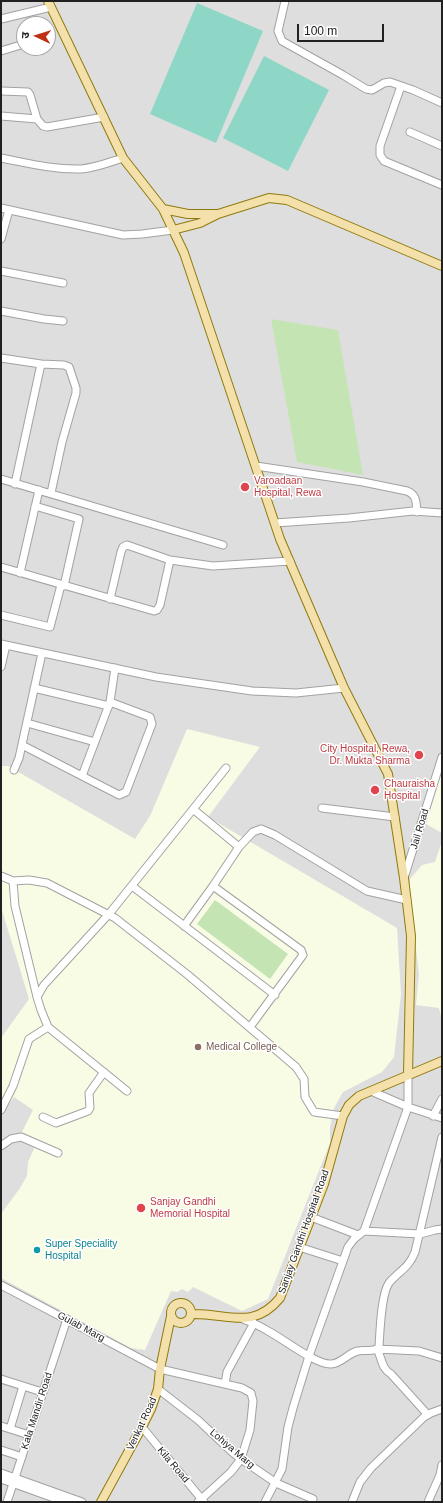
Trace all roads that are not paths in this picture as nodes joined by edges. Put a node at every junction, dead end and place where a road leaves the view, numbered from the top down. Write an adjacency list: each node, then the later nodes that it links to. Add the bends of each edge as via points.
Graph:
1 (285, 1): 6 (street, via 278,31 282,41 366,89 372,90 387,82)
2 (49, 4): 3 (street); 10 (main road)
3 (1, 19)
4 (16, 46): 5 (street)
5 (1, 51)
6 (401, 86): 8 (street); 16 (street, via 380,146 380,155 384,161)
7 (1, 91): 11 (street, via 28,92)
8 (442, 103)
9 (1, 116): 11 (street)
10 (104, 117): 11 (street, via 47,127); 15 (main road)
11 (37, 119)
12 (410, 132): 13 (street)
13 (442, 146)
14 (1, 158): 15 (street, via 82,169)
15 (123, 158): 18 (main road)
16 (442, 185)
17 (5, 209): 20 (street, via 123,235); 21 (street)
18 (163, 209): 19 (main road, via 188,214); 20 (main road)
19 (218, 214): 20 (main road); 22 (main road, via 269,198 287,200)
20 (173, 230): 29 (main road, via 184,252)
21 (1, 239)
22 (442, 266)
23 (1, 271): 24 (street)
24 (63, 283)
25 (1, 311): 26 (street)
26 (63, 320)
27 (1, 358): 28 (street)
28 (40, 364): 31 (street); 33 (street, via 70,367 76,388)
29 (256, 466): 35 (street, via 363,482 412,493 416,498); 37 (main road)
30 (1, 479): 31 (street)
31 (15, 484): 32 (street)
32 (39, 490): 33 (street); 34 (street)
33 (51, 493): 38 (street)
34 (35, 506): 42 (street); 43 (street, via 79,520)
35 (417, 512): 36 (street); 37 (street)
36 (442, 513)
37 (275, 522): 40 (main road)
38 (223, 545)
39 (170, 560): 40 (street, via 213,566); 44 (street, via 157,610); 44 (street, via 128,545 123,547)
40 (290, 561): 51 (main road)
41 (1, 567): 42 (street)
42 (20, 573): 43 (street)
43 (63, 585): 44 (street); 45 (street, via 50,627)
44 (110, 599)
45 (1, 615)
46 (4, 645): 47 (street); 48 (street)
47 (42, 653): 49 (street); 50 (street)
48 (1, 667)
49 (115, 668): 51 (street, via 156,677 252,691 296,693); 52 (street)
50 (34, 688): 52 (street); 53 (street)
51 (344, 688): 63 (main road, via 388,774)
52 (110, 704): 54 (street); 60 (street, via 150,717 152,724 126,792 119,794)
53 (27, 723): 54 (street); 55 (street)
54 (95, 742): 60 (street)
55 (22, 745): 59 (street); 60 (street)
56 (442, 757): 57 (street, Jail Road)
57 (441, 766): 66 (street, Jail Road)
58 (226, 768): 62 (street)
59 (14, 770)
60 (82, 776)
61 (322, 808): 63 (street)
62 (193, 809): 64 (street); 68 (street)
63 (395, 817): 66 (main road)
64 (239, 847): 69 (street); 70 (street, via 253,832 261,829 276,835 367,891)
65 (1, 876): 67 (street)
66 (404, 878): 70 (main road)
67 (13, 881): 71 (street, via 47,883); 74 (street, via 15,906)
68 (132, 886): 71 (street); 72 (street)
69 (213, 886): 72 (street); 73 (street, via 301,950 303,954)
70 (407, 900): 79 (main road, via 411,936)
71 (109, 914): 74 (street, via 44,985); 76 (street)
72 (184, 926): 73 (street)
73 (275, 995): 76 (street)
74 (37, 997): 75 (street)
75 (48, 1027): 78 (street); 84 (street, via 29,1039 15,1080)
76 (250, 1027): 85 (street, via 302,1074 305,1097 314,1112)
77 (442, 1061): 79 (main road, Sanjay Gandhi Hospital Road)
78 (104, 1072): 80 (street); 87 (street, via 89,1093 88,1111 58,1123)
79 (408, 1074): 81 (main road, Sanjay Gandhi Hospital Road); 83 (street)
80 (128, 1091)
81 (371, 1091): 83 (street); 85 (main road, Sanjay Gandhi Hospital Road, via 349,1105)
82 (442, 1099): 86 (street)
83 (408, 1107): 86 (street); 94 (street)
84 (1, 1110)
85 (343, 1116): 92 (main road, Sanjay Gandhi Hospital Road, via 324,1184)
86 (433, 1116): 88 (street)
87 (43, 1117)
88 (442, 1118)
89 (442, 1138): 95 (street)
90 (1, 1146): 91 (street, via 11,1139 21,1137)
91 (58, 1153)
92 (311, 1217): 94 (street); 96 (main road, Sanjay Gandhi Hospital Road)
93 (442, 1229): 95 (street)
94 (361, 1233): 95 (street); 97 (street, via 351,1243)
95 (420, 1234): 104 (street, via 412,1259 386,1288)
96 (299, 1247): 97 (street); 102 (main road, Sanjay Gandhi Hospital Road, via 280,1298 268,1311)
97 (343, 1261): 105 (street)
98 (1, 1285): 101 (street, Gulab Marg)
99 (192, 1314): 100 (main road, via 189,1321 182,1324 175,1322); 100 (main road, via 188,1305 179,1303 171,1309); 102 (main road, Sanjay Gandhi Hospital Road)
100 (171, 1316): 107 (main road, Venkat Road)
101 (67, 1319): 107 (street, Gulab Marg); 112 (street, Kala Mandir Road)
102 (242, 1319): 103 (street)
103 (254, 1324): 105 (street); 109 (street, via 227,1372)
104 (377, 1349): 105 (street, via 358,1351 331,1364); 106 (street, via 419,1351); 114 (street, via 383,1366)
105 (309, 1356): 126 (street, via 290,1418 283,1464)
106 (442, 1358)
107 (160, 1369): 109 (street, Gulab Marg); 111 (main road, Venkat Road)
108 (1, 1379): 110 (street)
109 (224, 1384): 121 (street, Gulab Marg, via 249,1391 253,1396 250,1430)
110 (23, 1386): 112 (street); 117 (street)
111 (158, 1389): 116 (main road, Venkat Road); 121 (street, Lohiya Marg, via 198,1420)
112 (42, 1392): 118 (street, Kala Mandir Road)
113 (442, 1409): 114 (street)
114 (428, 1415): 134 (street, via 371,1468 360,1482)
115 (1, 1426): 117 (street)
116 (142, 1427): 128 (street, Kila Road); 132 (main road, Venkat Road)
117 (10, 1429): 118 (street)
118 (29, 1435): 120 (street, Kala Mandir Road)
119 (1, 1450): 120 (street)
120 (22, 1457): 125 (street, Kala Mandir Road)
121 (241, 1459): 126 (street, Lohiya Marg); 128 (street)
122 (442, 1465): 135 (street)
123 (1, 1473): 125 (street)
124 (1, 1479): 125 (street)
125 (14, 1481): 129 (street, Kala Mandir Road); 130 (street); 131 (street)
126 (276, 1483): 127 (street, Lohiya Marg); 133 (street)
127 (314, 1500)
128 (201, 1501)
129 (7, 1502)
130 (65, 1502)
131 (82, 1502)
132 (101, 1502)
133 (265, 1502)
134 (352, 1502)
135 (428, 1502)

